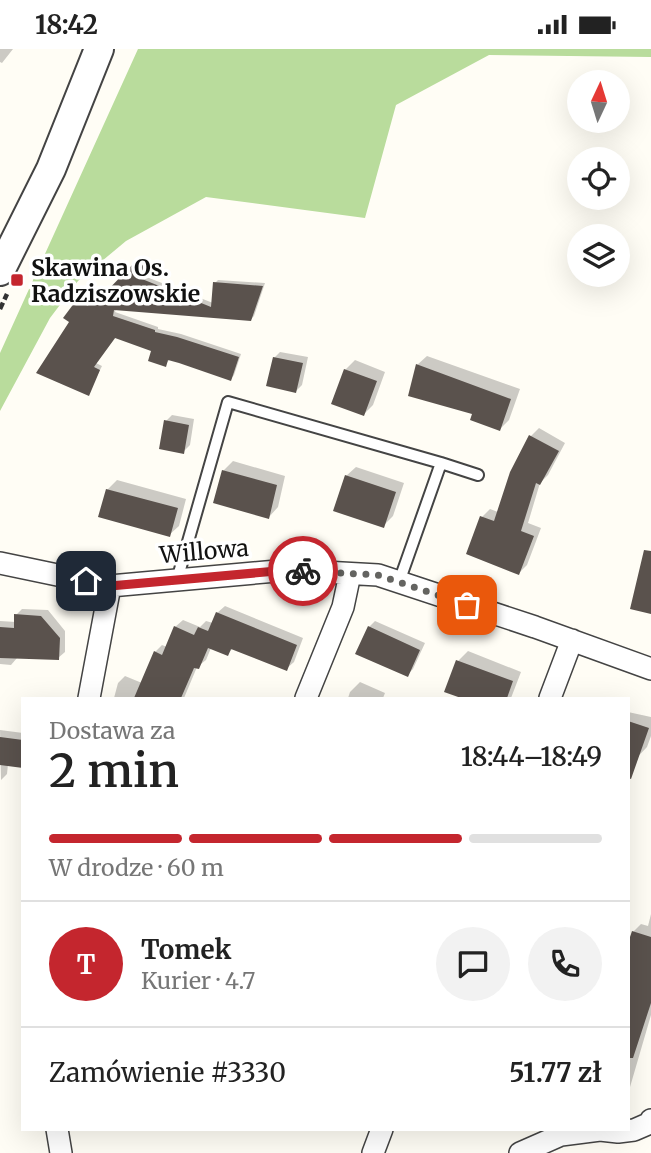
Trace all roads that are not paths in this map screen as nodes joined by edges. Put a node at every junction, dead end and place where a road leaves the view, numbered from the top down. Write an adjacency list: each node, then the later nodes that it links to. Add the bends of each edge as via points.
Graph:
1 (99, 49): 2 (street, via 51,169)
2 (0, 271)
3 (441, 463): 4 (lane); 7 (lane, via 228,402); 8 (lane)
4 (478, 475)
5 (0, 563): 9 (street, Willowa)
6 (350, 573): 7 (street, Willowa, via 288,570); 8 (street, Willowa); 13 (street, via 343,607)
7 (177, 580): 9 (street, Willowa)
8 (399, 582): 10 (street, Willowa)
9 (110, 586): 12 (street)
10 (572, 640): 11 (street, Willowa); 14 (street)
11 (651, 669)
12 (89, 697)
13 (306, 697)
14 (550, 697)
15 (651, 1120): 16 (street)
16 (630, 1130)
17 (58, 1131): 20 (street)
18 (381, 1131): 21 (street)
19 (592, 1131): 22 (street, via 561,1135)
20 (64, 1152)
21 (373, 1153)
22 (520, 1153)

